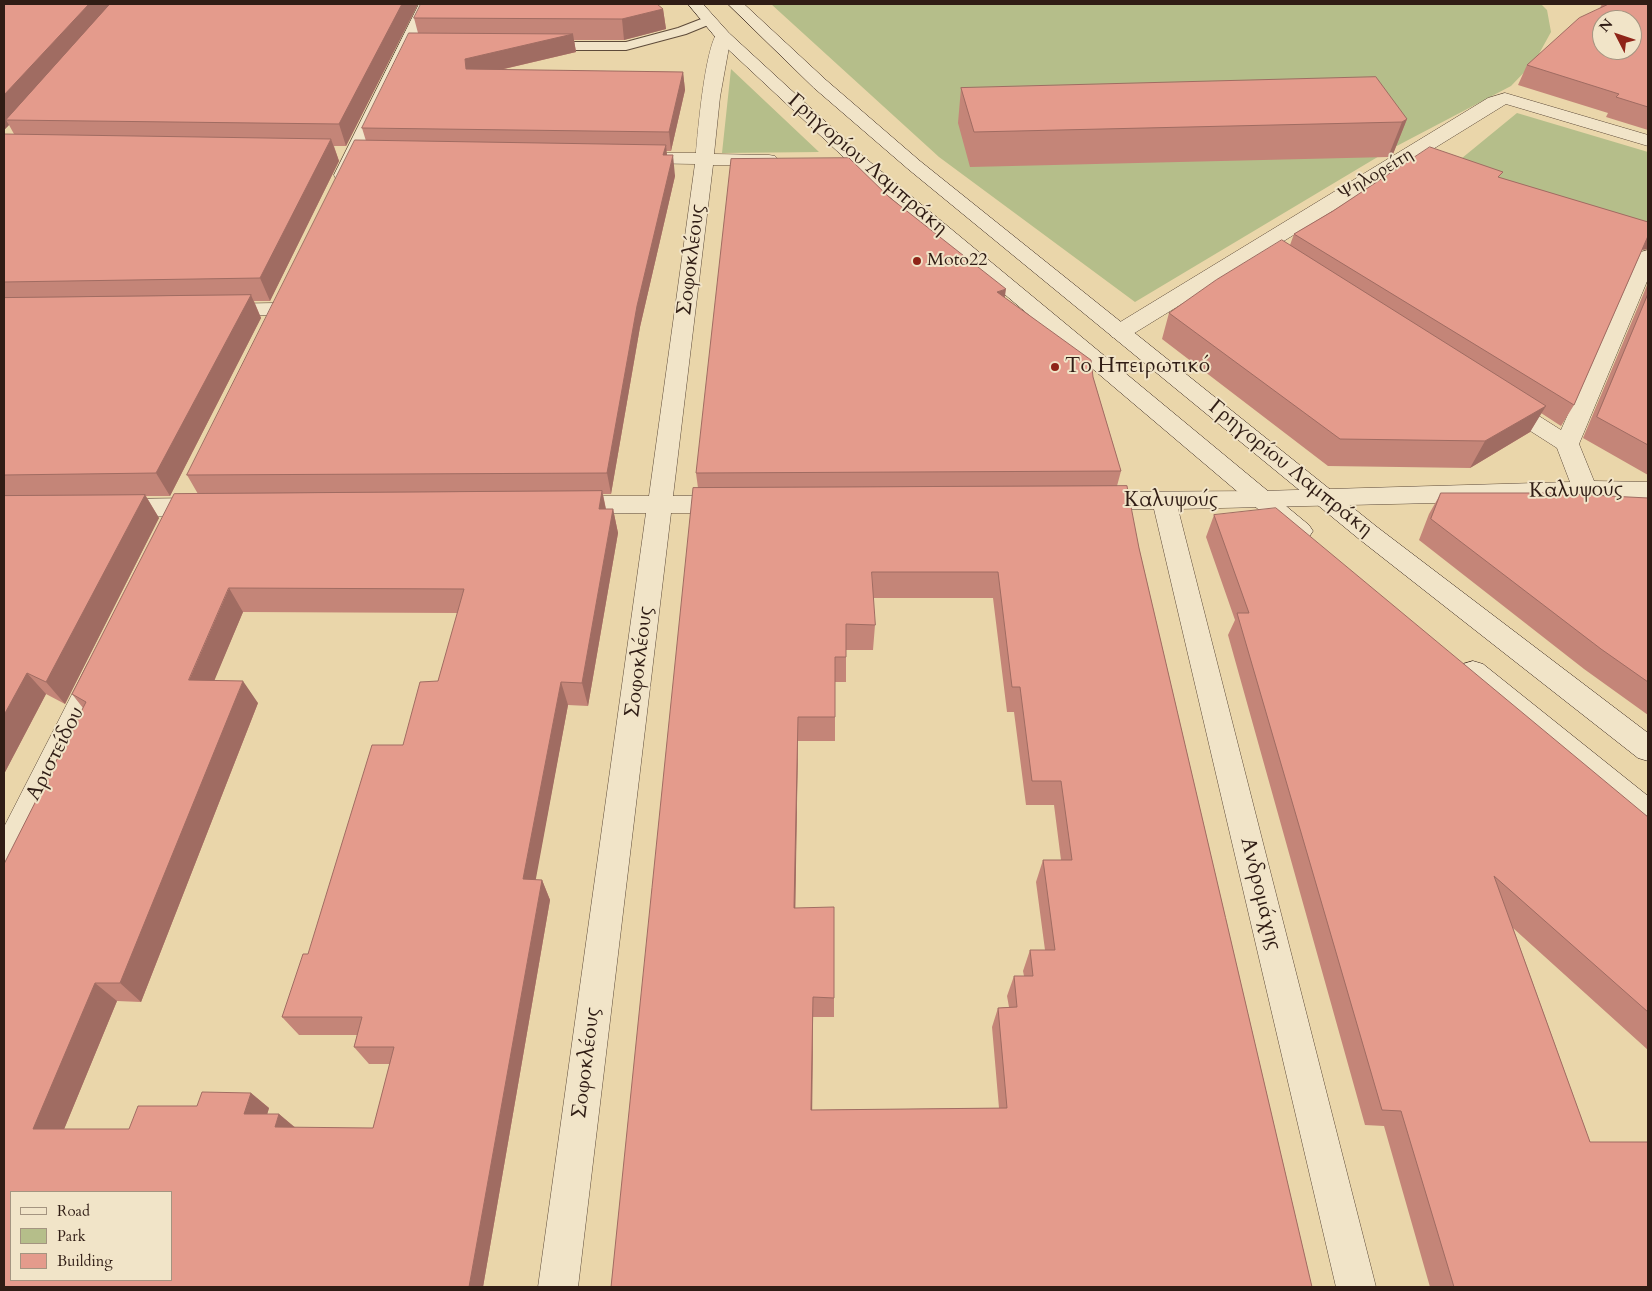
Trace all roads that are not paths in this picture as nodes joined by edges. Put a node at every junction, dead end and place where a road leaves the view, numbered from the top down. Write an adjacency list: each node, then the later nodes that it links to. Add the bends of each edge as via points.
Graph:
1 (427, 4): 13 (street, via 412,45)
2 (695, 4): 4 (street, Γρηγορίου Λαμπράκη)
3 (735, 4): 17 (street, Γρηγορίου Λαμπράκη, via 820,84 914,165)
4 (709, 20): 5 (street, Γρηγορίου Λαμπράκη); 6 (lane, via 626,46)
5 (723, 36): 9 (street, Σοφοκλέους); 12 (street, Γρηγορίου Λαμπράκη)
6 (531, 46)
7 (1648, 141): 17 (street, Ψηλορείτη, via 1504,98 1268,252)
8 (617, 157): 9 (street)
9 (705, 158): 10 (street); 27 (street, Σοφοκλέους)
10 (782, 160)
11 (829, 161): 12 (street)
12 (858, 161): 24 (street, Γρηγορίου Λαμπράκη)
13 (332, 197)
14 (1647, 260): 19 (street)
15 (278, 309): 16 (street)
16 (200, 310)
17 (1120, 332): 23 (street, Γρηγορίου Λαμπράκη)
18 (1484, 391): 19 (street)
19 (1567, 444): 21 (street)
20 (193, 481): 32 (street)
21 (1585, 490): 22 (street, Καλυψούς); 23 (street, Καλυψούς)
22 (1648, 490)
23 (1326, 499): 24 (street, Καλυψούς); 36 (street, Γρηγορίου Λαμπράκη)
24 (1262, 500): 25 (street, Καλυψούς); 33 (street, Γρηγορίου Λαμπράκη)
25 (1164, 501): 26 (street, Καλυψούς); 40 (street, Ανδρομάχης)
26 (1075, 502)
27 (661, 504): 28 (street); 29 (street); 39 (street, Σοφοκλέους)
28 (750, 504)
29 (543, 505)
30 (229, 507): 32 (street)
31 (92, 508): 32 (street)
32 (176, 516)
33 (1316, 544)
34 (110, 648): 38 (street, Αριστείδου)
35 (1455, 657): 37 (street)
36 (1648, 749)
37 (1648, 814)
38 (4, 858)
39 (558, 1287)
40 (1356, 1287)

